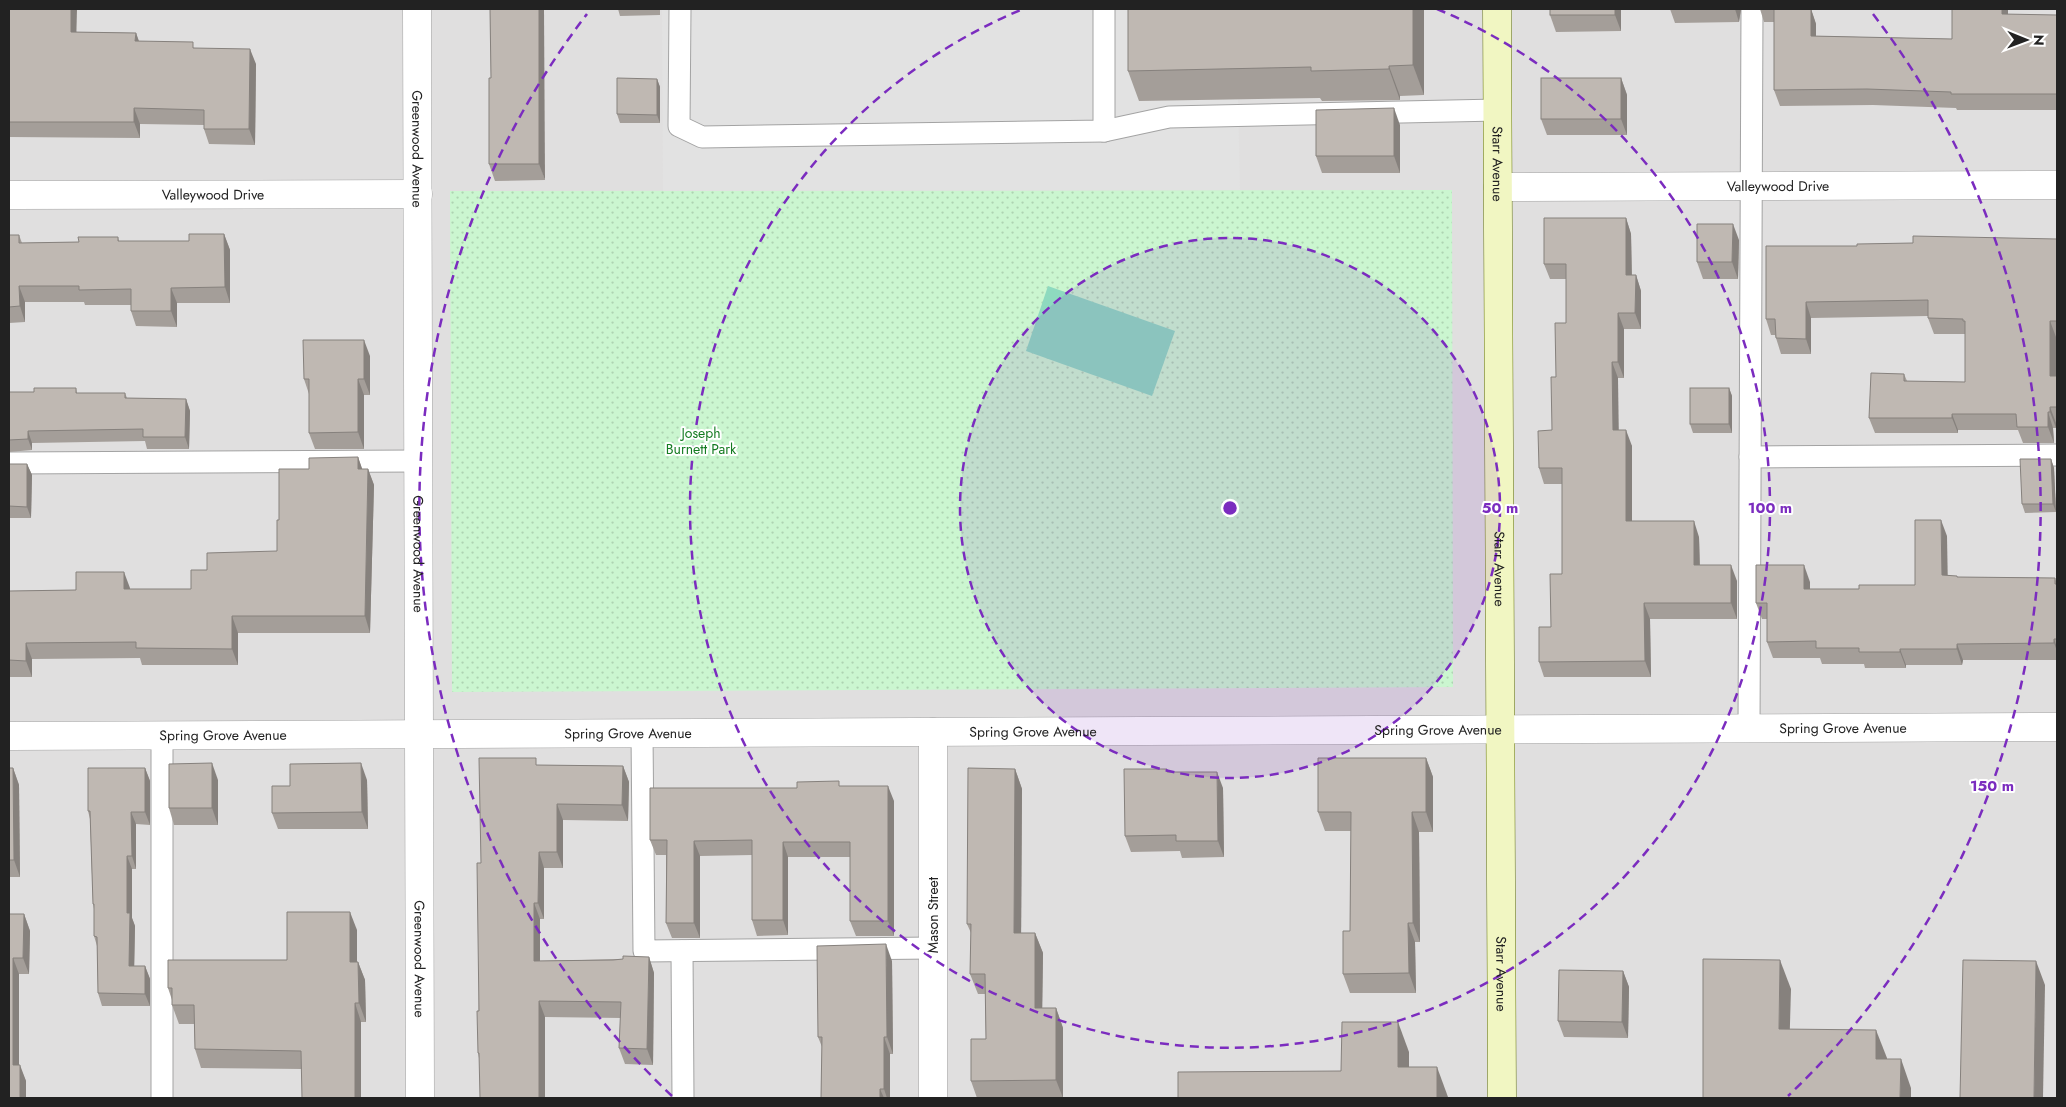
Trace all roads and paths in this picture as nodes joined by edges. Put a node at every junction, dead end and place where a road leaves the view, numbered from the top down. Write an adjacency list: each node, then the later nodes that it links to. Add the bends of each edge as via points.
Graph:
1 (417, 9): 11 (street, Greenwood Avenue)
2 (680, 9): 7 (lane, via 679,126 702,137)
3 (1104, 9): 7 (lane)
4 (1497, 9): 6 (main road, Starr Avenue)
5 (1752, 9): 9 (lane)
6 (1498, 110): 7 (lane, via 1170,117); 10 (main road, Starr Avenue)
7 (1104, 131)
8 (2057, 185): 9 (street, Valleywood Drive)
9 (1751, 186): 10 (street, Valleywood Drive); 14 (lane)
10 (1498, 187): 19 (main road, Starr Avenue)
11 (418, 194): 12 (street, Valleywood Drive); 15 (street, Greenwood Avenue)
12 (9, 195)
13 (2057, 455): 14 (lane)
14 (1750, 457): 18 (lane)
15 (418, 462): 16 (lane); 22 (street, Greenwood Avenue)
16 (9, 464)
17 (2057, 727): 18 (street, Spring Grove Avenue)
18 (1750, 729): 19 (street, Spring Grove Avenue)
19 (1501, 730): 20 (street, Spring Grove Avenue); 31 (main road, Starr Avenue)
20 (933, 732): 21 (street, Spring Grove Avenue); 25 (street, Mason Street)
21 (642, 733): 22 (street, Spring Grove Avenue); 26 (lane, via 644,951)
22 (419, 734): 24 (street, Spring Grove Avenue); 28 (street, Greenwood Avenue)
23 (9, 736): 24 (street, Spring Grove Avenue)
24 (162, 736): 27 (lane)
25 (933, 948): 26 (lane); 30 (street, Mason Street)
26 (682, 951): 29 (lane)
27 (162, 1098)
28 (420, 1098)
29 (683, 1098)
30 (933, 1098)
31 (1502, 1098)

